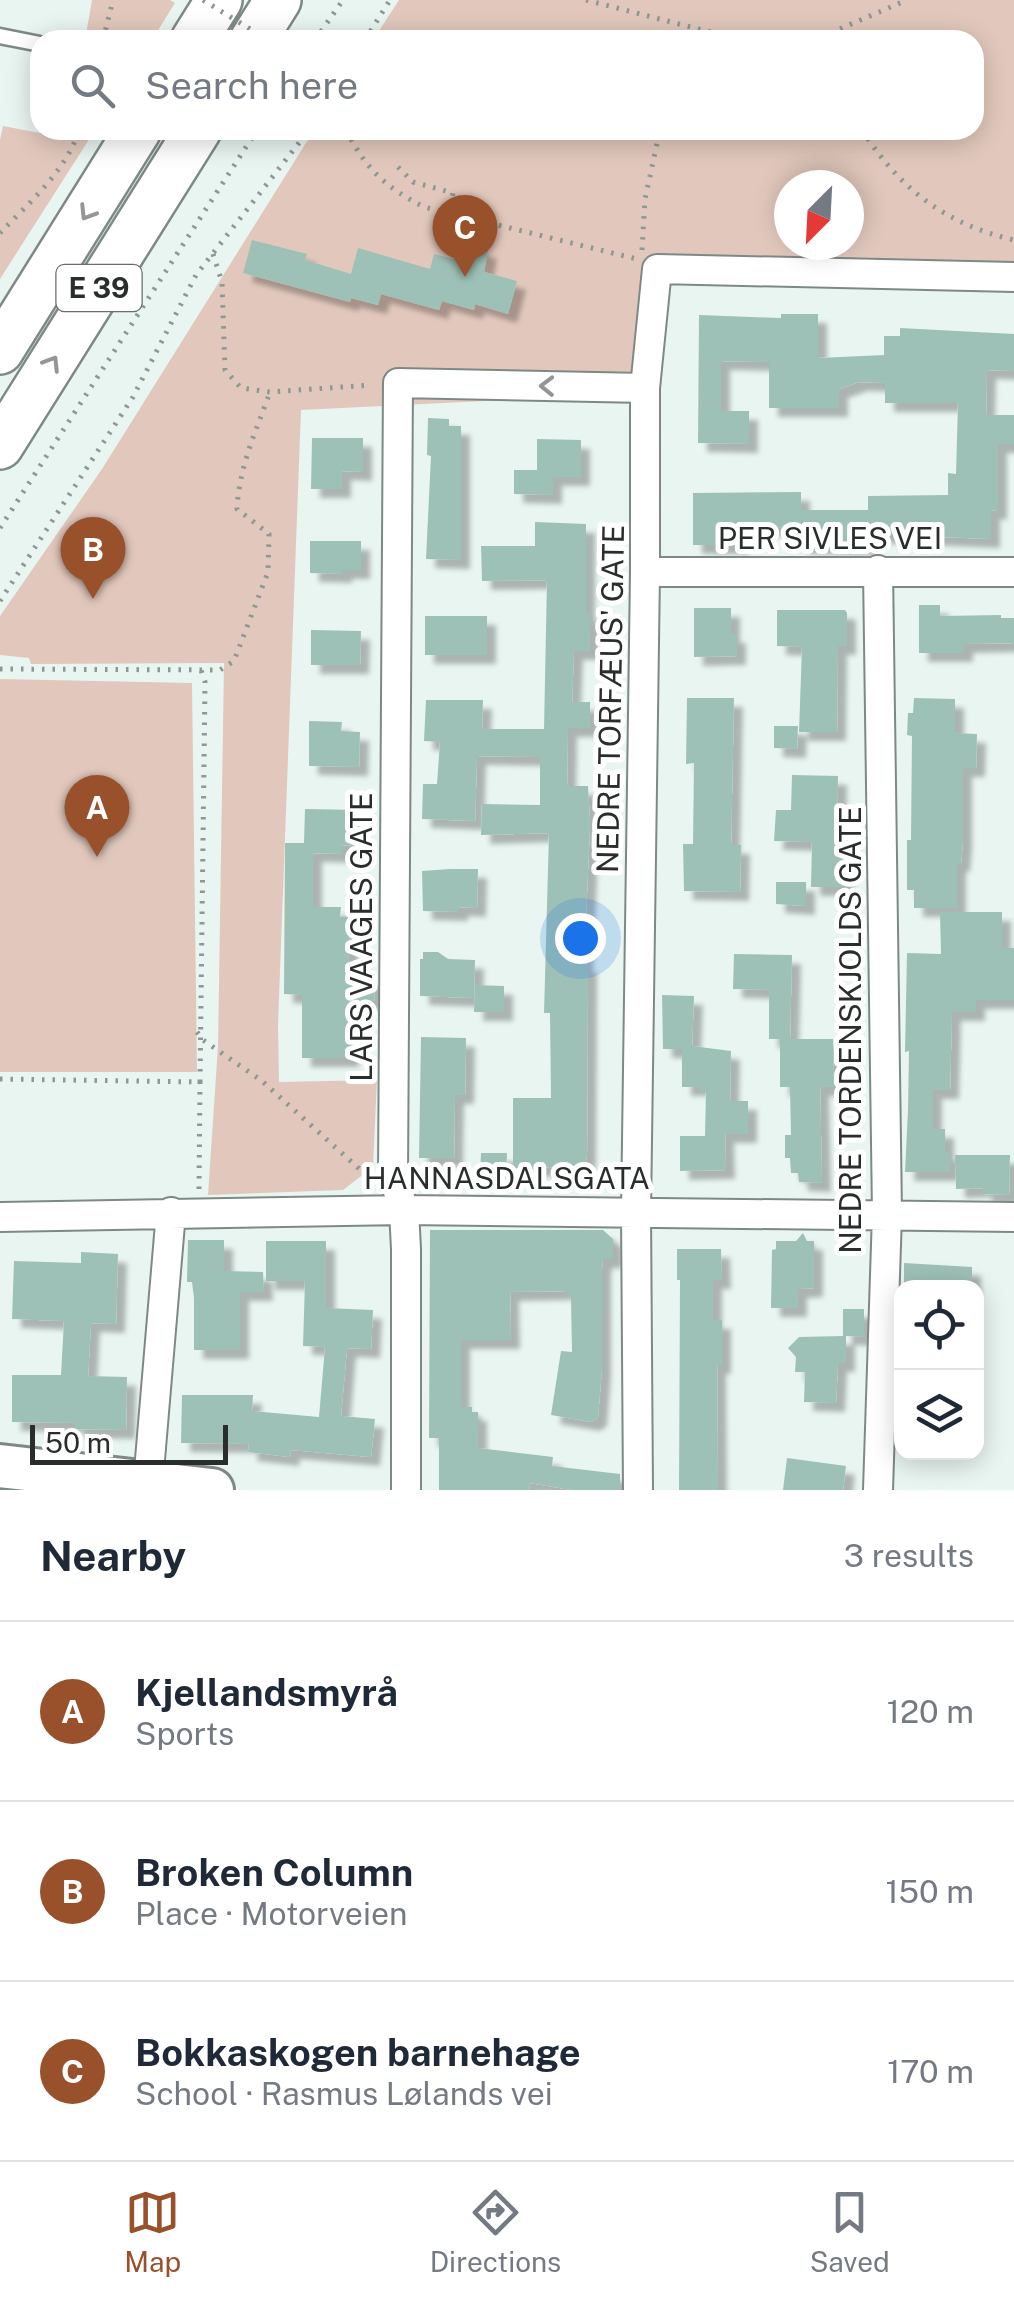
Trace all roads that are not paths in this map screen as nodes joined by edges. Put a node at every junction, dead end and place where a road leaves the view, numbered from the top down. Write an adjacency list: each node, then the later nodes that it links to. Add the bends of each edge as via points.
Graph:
1 (219, 0): 3 (highway)
2 (278, 0): 4 (highway)
3 (200, 30)
4 (259, 30)
5 (0, 36): 6 (lane)
6 (30, 42)
7 (132, 140): 10 (highway, E 39, one-way to 10)
8 (192, 140): 12 (highway, E 39, one-way to 8)
9 (1014, 277): 11 (street, NEDRE TORFÆUS' GATE, via 649,265)
10 (0, 350)
11 (644, 388): 14 (street, NEDRE TORFÆUS' GATE); 16 (street, LARS VAAGES GATE, one-way to 16, via 398,383 393,1176)
12 (0, 446)
13 (878, 570): 14 (street, PER SIVLES VEI); 15 (street, PER SIVLES VEI); 19 (street, NEDRE TORDENSKJOLDS GATE)
14 (646, 572): 18 (street, NEDRE TORFÆUS' GATE)
15 (1014, 572)
16 (404, 1210): 17 (street, HANNASDALSGATA); 18 (street, HANNASDALSGATA); 24 (street, LARS VAAGES GATE)
17 (185, 1212): 20 (street, HANNASDALSGATA); 23 (street)
18 (636, 1212): 19 (street, HANNASDALSGATA); 26 (street, NEDRE TORFÆUS' GATE)
19 (887, 1214): 21 (street, HANNASDALSGATA); 27 (street, NEDRE TORDENSKJOLDS GATE)
20 (0, 1217)
21 (1014, 1217)
22 (0, 1466): 23 (main road)
23 (148, 1482): 25 (main road)
24 (406, 1487)
25 (212, 1490)
26 (638, 1490)
27 (878, 1490)

